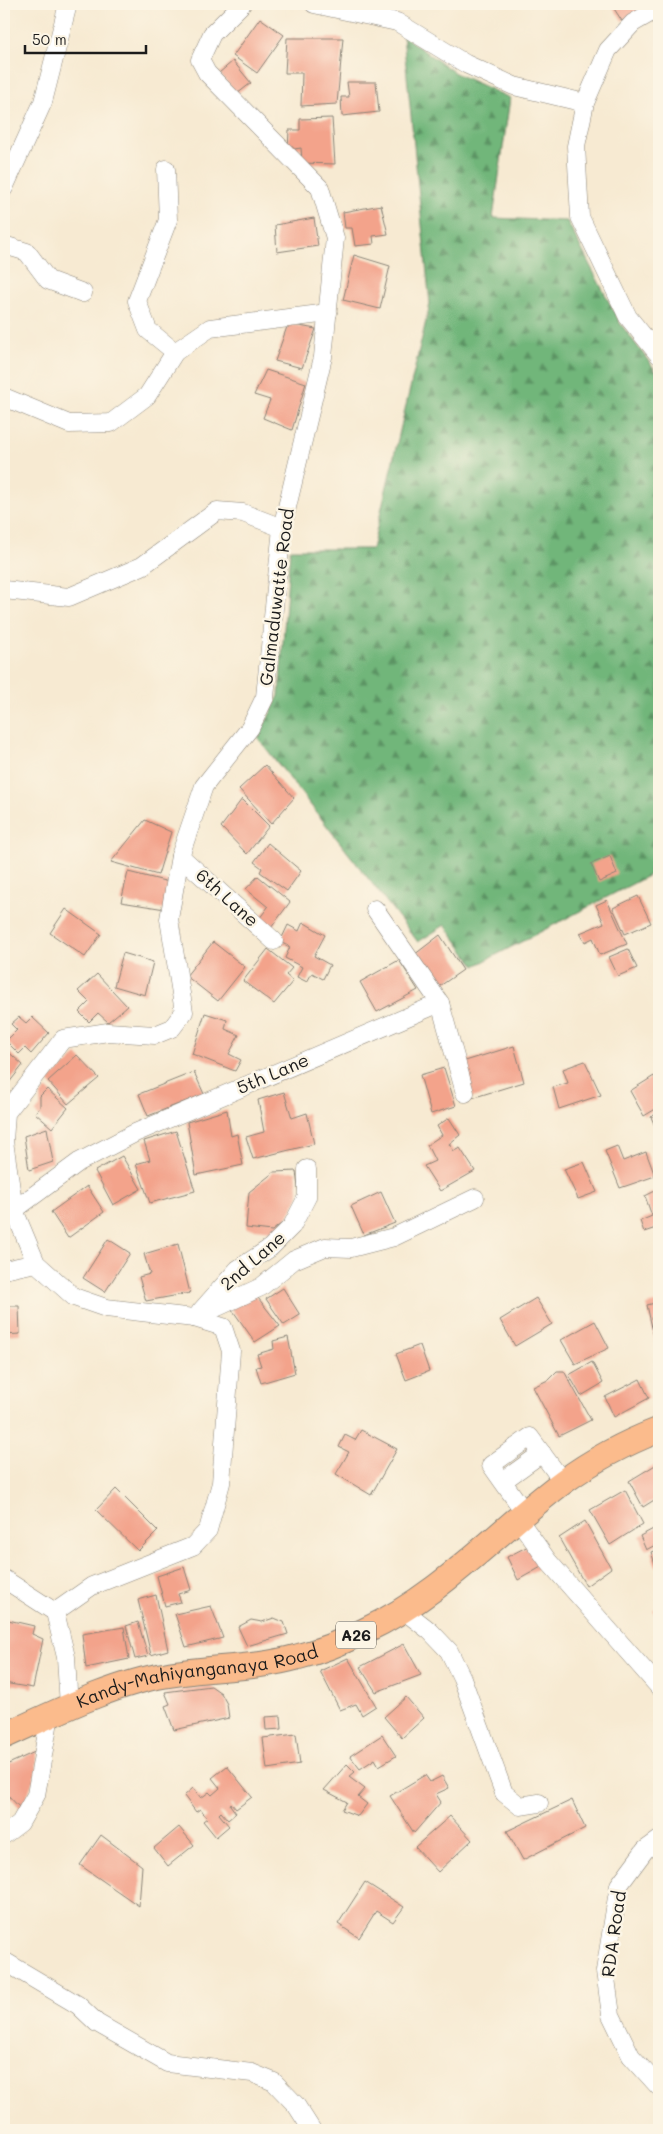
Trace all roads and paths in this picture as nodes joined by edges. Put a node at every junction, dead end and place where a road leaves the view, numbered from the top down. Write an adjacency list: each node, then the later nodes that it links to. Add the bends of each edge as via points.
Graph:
1 (68, 4): 7 (street, via 43,102)
2 (242, 4): 10 (street, Galmaduwatte Road, via 212,34 200,60 207,73 320,188 335,238)
3 (314, 4): 5 (street, via 397,22 466,64 514,86)
4 (659, 8): 5 (street, via 633,23 608,50)
5 (585, 103): 12 (street, via 576,146 580,217 628,317)
6 (166, 169): 11 (street, via 168,220 137,301 148,330)
7 (4, 188)
8 (4, 245): 9 (street, via 27,252 48,280)
9 (83, 293)
10 (328, 313): 11 (street, via 210,328); 14 (street, Galmaduwatte Road, via 323,357)
11 (175, 352): 13 (street, via 147,396 111,423 69,424)
12 (659, 355)
13 (4, 396)
14 (282, 528): 15 (street, via 242,512 217,511 142,566 70,597); 16 (street, Galmaduwatte Road, via 265,697 250,728 204,786)
15 (4, 590)
16 (180, 856): 18 (street, 6th Lane); 23 (street, Galmaduwatte Road, via 170,919 184,1012 172,1028 155,1035 108,1032 63,1039 6,1113 4,1141)
17 (375, 909): 19 (street)
18 (274, 940)
19 (440, 1003): 20 (street); 23 (street, 5th Lane, via 135,1133 79,1162)
20 (465, 1093)
21 (307, 1169): 26 (street, 2nd Lane, via 307,1197 292,1226 270,1248 238,1269)
22 (475, 1198): 26 (street, via 394,1238 351,1248 325,1247 317,1250 294,1260 261,1287)
23 (9, 1208): 24 (street, Galmaduwatte Road)
24 (36, 1263): 25 (street); 26 (street, Galmaduwatte Road, via 74,1297 106,1308)
25 (4, 1270)
26 (194, 1318): 32 (street, Galmaduwatte Road, via 223,1328 231,1351 221,1483 208,1530 193,1546 92,1586)
27 (659, 1430): 28 (highway, Kandy-Mahiyanganaya Road / A26, via 629,1441)
28 (563, 1482): 29 (highway, Kandy-Mahiyanganaya Road / A26); 29 (street, via 530,1436 491,1465)
29 (521, 1516): 31 (highway, Kandy-Mahiyanganaya Road / A26, via 446,1581); 33 (street, via 548,1561)
30 (4, 1579): 32 (street)
31 (403, 1610): 34 (highway, Kandy-Mahiyanganaya Road / A26, via 331,1647 296,1658 165,1675); 36 (street, via 449,1651 504,1793 520,1806)
32 (55, 1612): 34 (street, via 66,1656)
33 (659, 1687)
34 (60, 1711): 35 (highway, Kandy-Mahiyanganaya Road / A26); 37 (street, via 36,1795 20,1823)
35 (4, 1736)
36 (539, 1803)
37 (4, 1835)
38 (659, 1840): 40 (street, RDA Road, via 645,1850 619,1885 604,1971 610,2015 631,2056)
39 (4, 1962): 41 (street, via 78,2005 97,2023 167,2063 252,2073 274,2082 296,2105)
40 (659, 2087)
41 (312, 2130)

